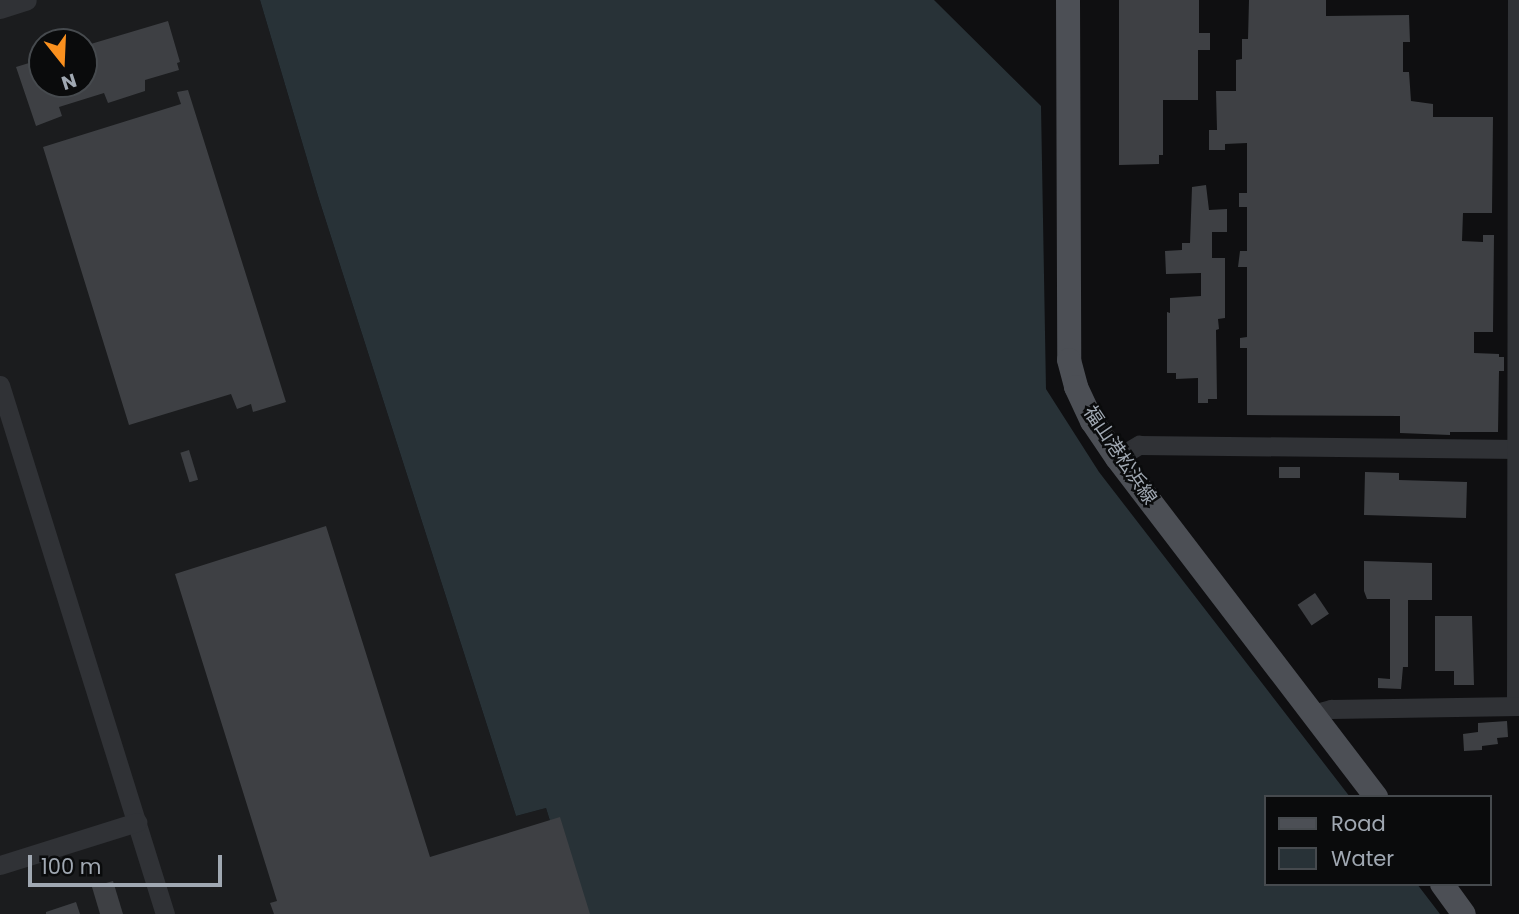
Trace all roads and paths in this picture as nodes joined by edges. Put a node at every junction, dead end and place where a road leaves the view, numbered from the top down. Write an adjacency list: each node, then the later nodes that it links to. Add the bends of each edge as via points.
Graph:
1 (27, 0): 4 (street)
2 (1068, 0): 7 (main road, 福山港松浜線, via 1069,360 1092,421)
3 (1517, 0): 6 (street)
4 (0, 9)
5 (0, 385): 11 (street)
6 (1517, 449): 7 (street, via 1139,445); 8 (street)
7 (1117, 458): 9 (main road, 福山港松浜線)
8 (1518, 706): 9 (street, via 1331,709)
9 (1313, 714): 10 (main road, 福山港松浜線)
10 (1374, 795)
11 (137, 822): 12 (street); 14 (street)
12 (0, 865)
13 (1443, 886): 15 (main road)
14 (165, 914)
15 (1464, 914)

